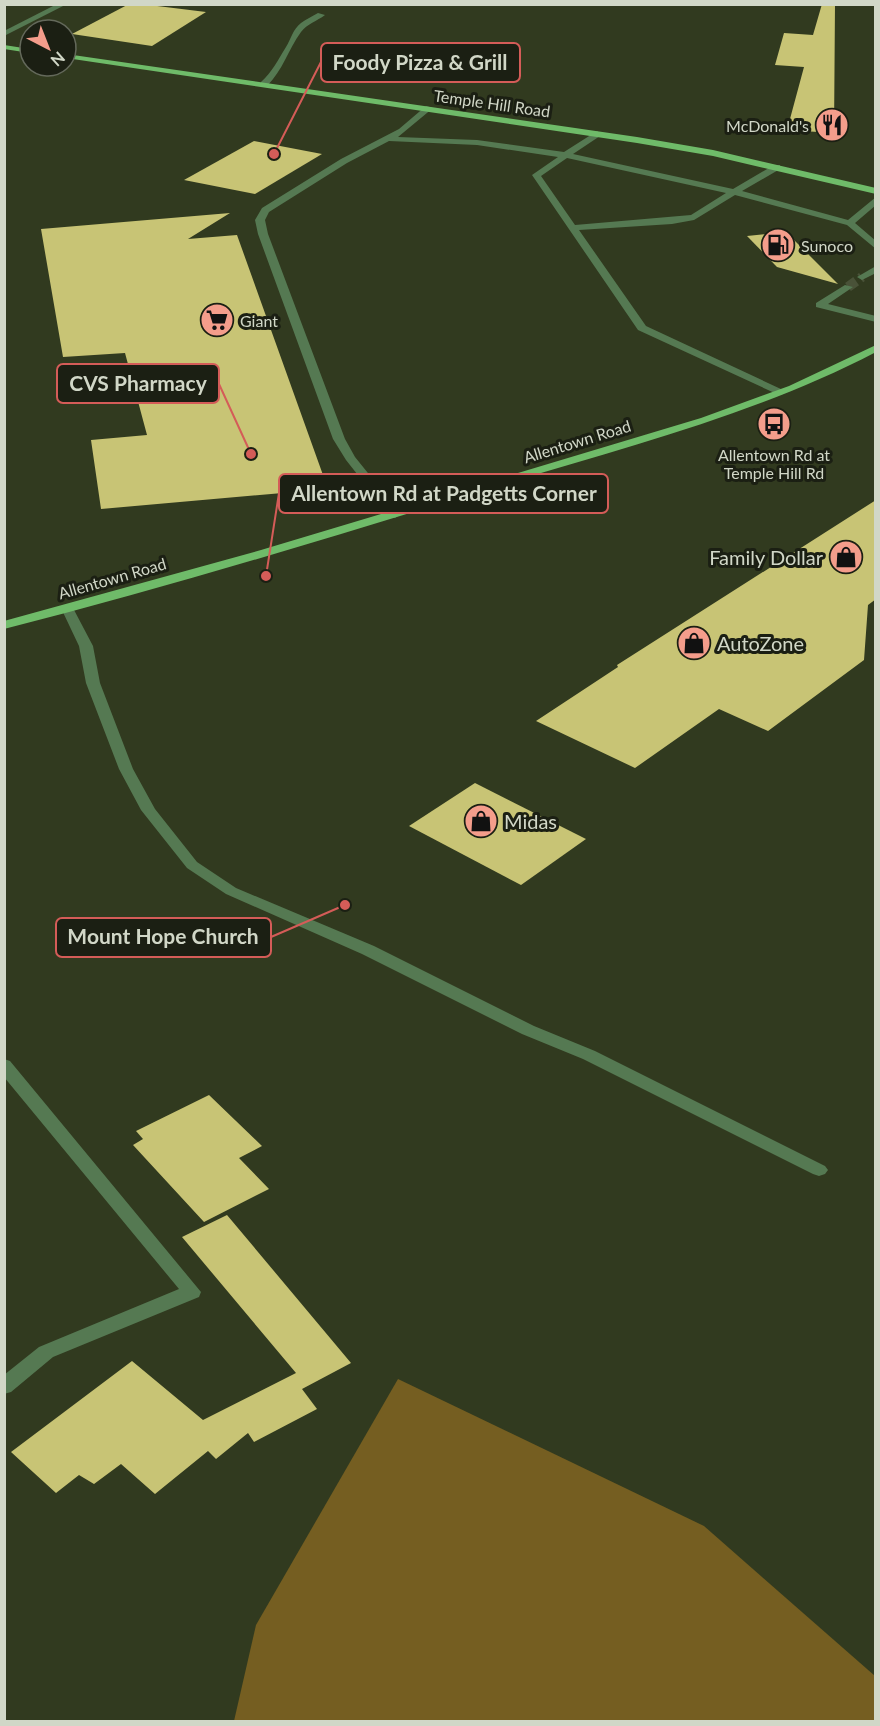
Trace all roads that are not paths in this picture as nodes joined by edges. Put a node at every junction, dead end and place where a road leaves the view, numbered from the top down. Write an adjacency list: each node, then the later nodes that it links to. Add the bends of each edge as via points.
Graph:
1 (64, 4): 3 (street)
2 (321, 15): 5 (street, via 296,33 276,72)
3 (4, 34)
4 (78, 58): 5 (main road, Temple Hill Road)
5 (264, 84): 6 (main road, Temple Hill Road)
6 (429, 108): 7 (main road, Temple Hill Road); 8 (street)
7 (597, 134): 9 (street); 10 (main road, Temple Hill Road)
8 (386, 139): 9 (street, via 440,138); 23 (street, via 280,199 265,210 260,220 339,439)
9 (563, 156): 12 (street); 15 (street, via 536,175)
10 (777, 167): 11 (main road, Temple Hill Road); 12 (street)
11 (876, 191)
12 (735, 192): 14 (street); 15 (street, via 694,217)
13 (876, 200): 14 (street)
14 (850, 223): 16 (street)
15 (573, 228): 22 (street, via 642,328)
16 (876, 246)
17 (876, 269): 18 (street)
18 (862, 277)
19 (848, 286): 20 (street, via 819,304)
20 (876, 319)
21 (876, 348): 22 (main road, Allentown Road)
22 (779, 392): 23 (main road, Allentown Road, via 705,420)
23 (395, 514): 24 (main road, Allentown Road)
24 (67, 608): 25 (main road, Allentown Road); 27 (street, via 86,646 93,683 126,769 148,810 192,865 231,891 368,950)
25 (4, 625)
26 (4, 1065): 28 (street, via 192,1292 46,1352)
27 (819, 1170)
28 (4, 1386)

